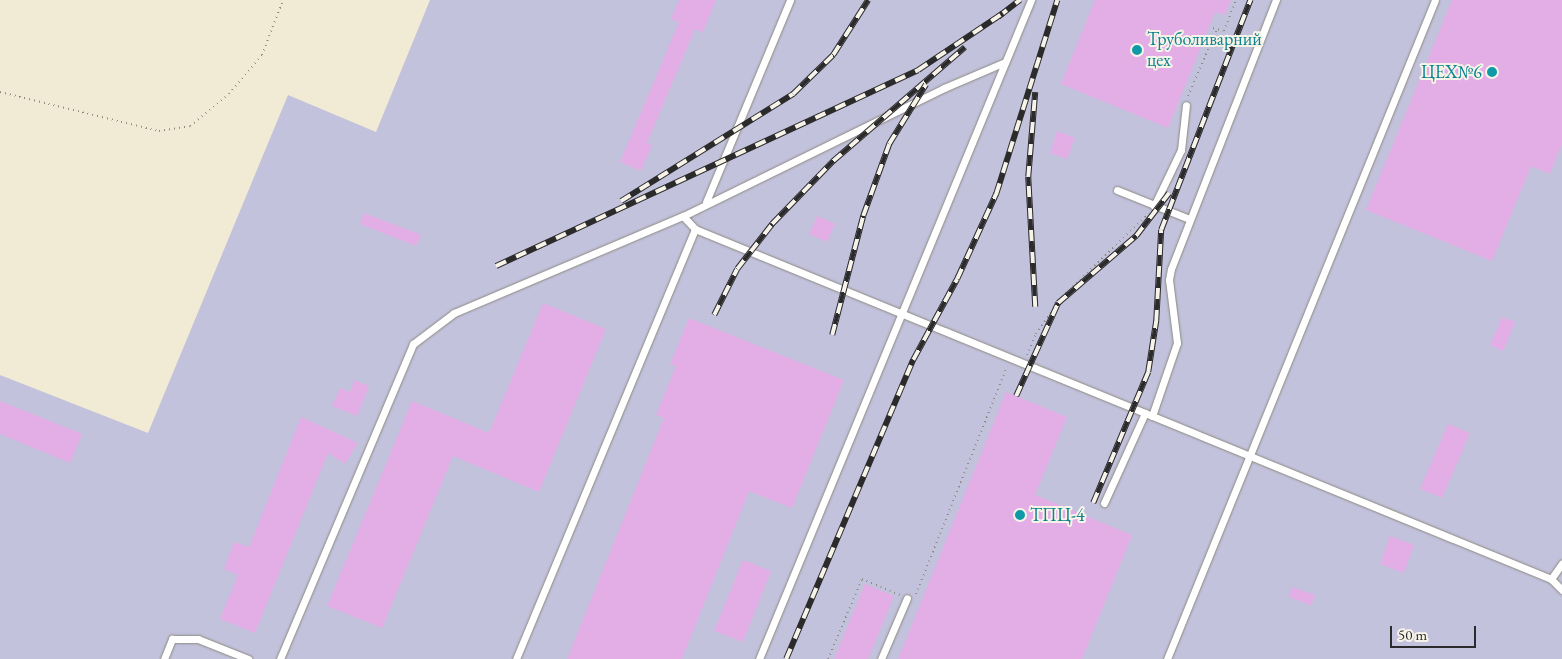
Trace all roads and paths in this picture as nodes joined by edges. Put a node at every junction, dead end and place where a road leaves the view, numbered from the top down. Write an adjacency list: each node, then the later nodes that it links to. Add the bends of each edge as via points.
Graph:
1 (283, 0): 10 (path, via 262,55 229,94 190,126 159,131)
2 (790, 0): 13 (lane)
3 (1031, 0): 9 (lane)
4 (1236, 0): 8 (path, via 1224,30)
5 (1276, 0): 16 (lane)
6 (1435, 0): 22 (lane)
7 (1213, 28): 8 (path)
8 (1217, 29): 11 (path)
9 (1005, 62): 13 (lane); 18 (lane)
10 (0, 92)
11 (1186, 105): 14 (lane, via 1181,150)
12 (1118, 190): 14 (lane)
13 (706, 202): 15 (lane)
14 (1154, 206): 16 (lane); 20 (path, via 1135,230 1062,297 1036,334)
15 (683, 216): 17 (lane); 30 (lane, via 454,313 413,344)
16 (1189, 219): 21 (lane, via 1169,280 1177,342)
17 (694, 229): 18 (lane); 31 (lane)
18 (902, 313): 19 (lane); 32 (lane)
19 (1010, 358): 20 (lane); 27 (path, via 913,601)
20 (1023, 363): 21 (lane)
21 (1148, 415): 22 (lane); 23 (lane)
22 (1252, 457): 25 (lane); 35 (lane)
23 (1104, 503)
24 (1562, 563): 25 (lane)
25 (1551, 579): 26 (lane)
26 (1562, 590)
27 (907, 598): 33 (path, via 862,579); 34 (lane)
28 (164, 659): 29 (lane, via 172,639 198,639)
29 (248, 659)
30 (280, 659)
31 (516, 659)
32 (759, 659)
33 (828, 659)
34 (881, 659)
35 (1167, 659)

